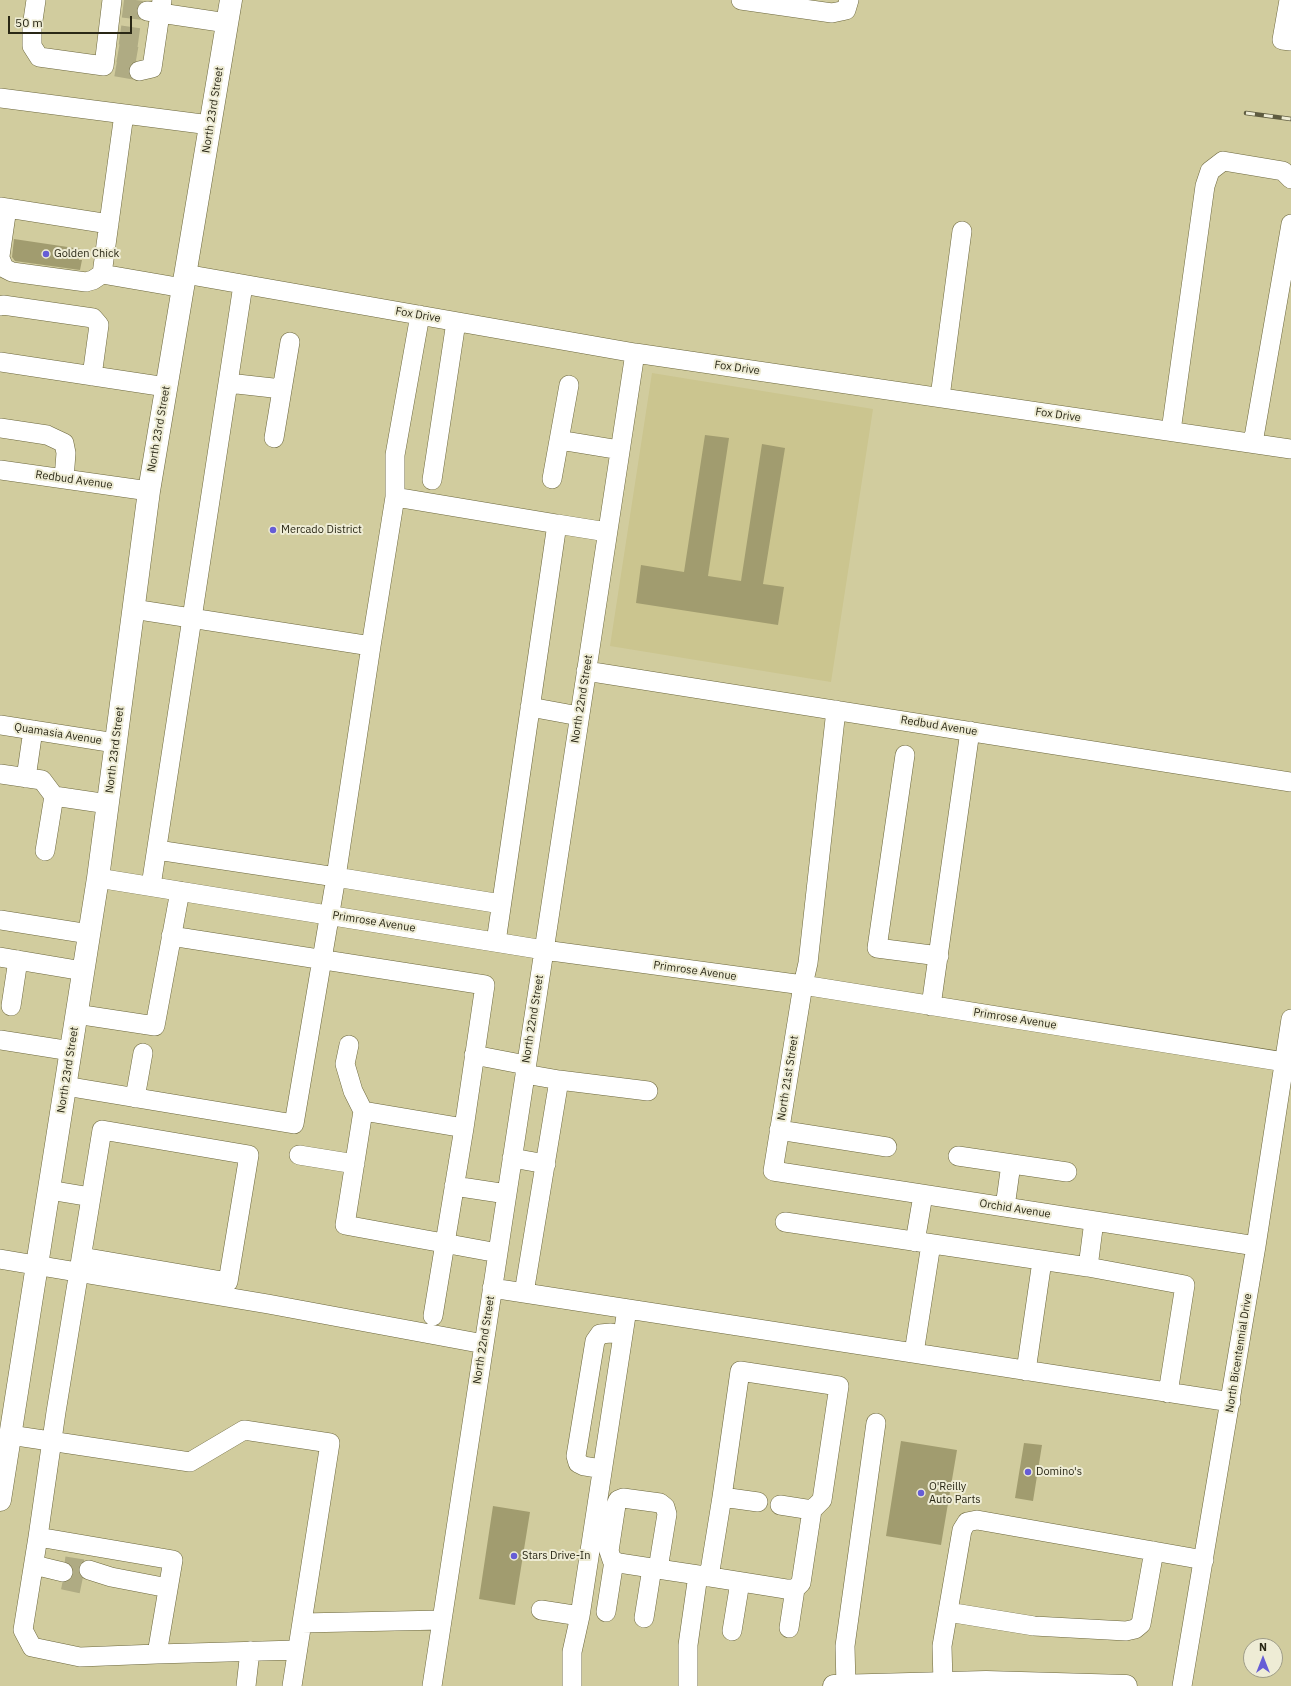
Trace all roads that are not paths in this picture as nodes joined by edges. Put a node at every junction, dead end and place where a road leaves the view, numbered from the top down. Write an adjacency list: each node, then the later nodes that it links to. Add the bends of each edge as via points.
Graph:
1 (36, 0): 6 (street, via 32,46 39,57 111,59)
2 (231, 0): 8 (main road, North 23rd Street)
3 (741, 0): 4 (street, via 832,13 846,10)
4 (848, 0)
5 (1289, 0): 9 (street, via 1282,40)
6 (116, 4)
7 (156, 8): 8 (street); 10 (street)
8 (227, 23): 13 (main road, North 23rd Street)
9 (1291, 41)
10 (146, 53)
11 (0, 98): 12 (street)
12 (124, 114): 13 (street); 16 (street)
13 (210, 125): 21 (main road, North 23rd Street)
14 (1291, 179): 36 (street, via 1283,171 1222,161 1210,171 1205,186)
15 (3, 208): 16 (street); 19 (street)
16 (109, 224): 20 (street)
17 (1291, 224): 39 (street)
18 (962, 231): 34 (street)
19 (0, 257): 20 (street, via 4,268 12,272 86,282)
20 (102, 274): 21 (street, Fox Drive)
21 (184, 281): 22 (street, Fox Drive); 32 (main road, North 23rd Street)
22 (243, 285): 24 (street, Fox Drive); 30 (street)
23 (0, 306): 29 (street, via 93,318 100,325)
24 (420, 315): 25 (street, Fox Drive); 47 (street, via 395,455)
25 (456, 322): 27 (street, Fox Drive); 45 (street)
26 (290, 342): 33 (street)
27 (635, 353): 34 (street, Fox Drive); 41 (street, North 22nd Street)
28 (0, 362): 29 (street)
29 (92, 376): 32 (street)
30 (228, 383): 33 (street); 51 (street)
31 (569, 386): 38 (street)
32 (166, 387): 46 (main road, North 23rd Street)
33 (282, 389): 37 (street)
34 (940, 397): 36 (street, Fox Drive)
35 (0, 428): 43 (street, via 47,435 64,443)
36 (1171, 431): 39 (street, Fox Drive)
37 (274, 438)
38 (559, 440): 41 (street); 44 (street)
39 (1253, 443): 40 (street, Fox Drive)
40 (1291, 449)
41 (620, 450): 49 (street, North 22nd Street)
42 (0, 470): 43 (street, Redbud Avenue)
43 (64, 479): 46 (street, Redbud Avenue)
44 (552, 479)
45 (432, 480)
46 (149, 491): 50 (main road, North 23rd Street)
47 (395, 497): 48 (street); 52 (street)
48 (557, 524): 49 (street); 54 (street)
49 (607, 532): 53 (street, North 22nd Street)
50 (133, 609): 51 (street); 60 (main road, North 23rd Street)
51 (192, 619): 52 (street); 67 (street)
52 (371, 646): 69 (street)
53 (586, 671): 55 (street, Redbud Avenue); 56 (street, North 22nd Street)
54 (530, 707): 56 (street); 73 (street)
55 (836, 710): 59 (street, Redbud Avenue); 84 (street, North 21st Street, via 808,963)
56 (579, 716): 79 (street, North 22nd Street)
57 (0, 725): 58 (street, Quamasia Avenue)
58 (33, 730): 60 (street, Quamasia Avenue); 63 (street)
59 (970, 731): 64 (street, Redbud Avenue); 80 (street)
60 (115, 743): 66 (main road, North 23rd Street)
61 (905, 755): 80 (street, via 877,948)
62 (0, 774): 63 (street)
63 (26, 778): 65 (street, via 42,780)
64 (1291, 782)
65 (54, 796): 66 (street); 68 (street)
66 (108, 804): 70 (main road, North 23rd Street)
67 (157, 850): 69 (street); 71 (street)
68 (45, 851)
69 (336, 877): 73 (street); 74 (street)
70 (98, 878): 71 (street, Primrose Avenue); 76 (main road, North 23rd Street)
71 (151, 886): 72 (street, Primrose Avenue)
72 (180, 891): 74 (street, Primrose Avenue); 77 (street)
73 (501, 904): 78 (street)
74 (330, 915): 78 (street, Primrose Avenue); 82 (street)
75 (0, 920): 76 (street)
76 (89, 934): 83 (main road, North 23rd Street)
77 (171, 936): 82 (street); 87 (street, via 155,1026)
78 (496, 942): 79 (street, Primrose Avenue)
79 (544, 950): 84 (street, Primrose Avenue); 95 (street, North 22nd Street)
80 (938, 956): 86 (street)
81 (9, 958): 83 (street); 85 (street)
82 (322, 959): 93 (street, via 484,985); 99 (street, via 294,1124)
83 (83, 971): 87 (main road, North 23rd Street)
84 (803, 985): 86 (street, Primrose Avenue); 102 (street, North 21st Street)
85 (10, 1006)
86 (931, 1006): 94 (street, Primrose Avenue)
87 (76, 1014): 91 (main road, North 23rd Street)
88 (1291, 1019): 94 (street, North Bicentennial Drive)
89 (0, 1040): 91 (street)
90 (349, 1045): 100 (street, via 345,1064)
91 (71, 1051): 97 (main road, North 23rd Street)
92 (144, 1053): 99 (street)
93 (474, 1055): 95 (street); 101 (street)
94 (1288, 1062): 122 (street, North Bicentennial Drive)
95 (526, 1069): 96 (street); 106 (street, North 22nd Street)
96 (559, 1080): 98 (street); 108 (street)
97 (65, 1086): 99 (street); 113 (main road, North 23rd Street)
98 (648, 1092)
99 (135, 1098)
100 (363, 1112): 101 (street); 107 (street)
101 (464, 1128): 112 (street)
102 (779, 1130): 103 (street); 110 (street, North 21st Street)
103 (887, 1147)
104 (299, 1155): 107 (street)
105 (958, 1156): 109 (street)
106 (512, 1158): 108 (street); 114 (street, North 22nd Street)
107 (355, 1164): 121 (street, via 345,1226)
108 (546, 1164): 130 (street)
109 (1011, 1164): 111 (street); 117 (street)
110 (773, 1171): 115 (street, Orchid Avenue)
111 (1067, 1172)
112 (454, 1186): 114 (street); 121 (street)
113 (49, 1190): 116 (street); 126 (main road, North 23rd Street)
114 (506, 1194): 123 (street, North 22nd Street)
115 (923, 1194): 117 (street, Orchid Avenue); 120 (street)
116 (91, 1197): 127 (street); 127 (street, via 102,1130 250,1155 228,1282)
117 (1005, 1207): 118 (street, Orchid Avenue)
118 (1094, 1221): 122 (street, Orchid Avenue); 128 (street)
119 (785, 1222): 120 (street)
120 (923, 1243): 125 (street); 135 (street)
121 (445, 1244): 123 (street); 132 (street)
122 (1256, 1246): 140 (street, North Bicentennial Drive)
123 (498, 1253): 129 (street, North 22nd Street)
124 (0, 1259): 126 (street)
125 (1042, 1261): 128 (street); 136 (street)
126 (37, 1264): 127 (street); 144 (main road, North 23rd Street)
127 (81, 1264): 134 (street); 145 (street)
128 (1088, 1267): 139 (street, via 1185,1285)
129 (492, 1288): 130 (street); 134 (street, North 22nd Street)
130 (524, 1293): 131 (street)
131 (627, 1309): 133 (street); 135 (street)
132 (433, 1316)
133 (623, 1335): 137 (street, via 600,1334 594,1341); 138 (street)
134 (484, 1344): 167 (street, North 22nd Street)
135 (914, 1353): 136 (street)
136 (1026, 1371): 139 (street)
137 (589, 1375): 138 (street); 141 (street)
138 (616, 1380): 142 (street)
139 (1168, 1393): 140 (street)
140 (1231, 1402): 154 (street, North Bicentennial Drive)
141 (582, 1419): 142 (street); 146 (street, via 576,1456 578,1463)
142 (609, 1423): 146 (street)
143 (876, 1423): 183 (street, via 845,1646)
144 (10, 1435): 145 (street); 147 (main road, North 23rd Street)
145 (52, 1441): 152 (street); 168 (street, via 190,1462 244,1430 330,1443)
146 (602, 1469): 165 (street)
147 (1, 1492)
148 (722, 1496): 149 (street); 151 (street, via 740,1371 839,1386 822,1500); 158 (street)
149 (758, 1502)
150 (780, 1505): 151 (street)
151 (812, 1510): 161 (street, via 801,1583)
152 (38, 1536): 160 (street, via 173,1560); 173 (street, via 56,1568 23,1630 32,1647 80,1657)
153 (1154, 1551): 154 (street); 164 (street, via 1141,1624 1134,1630 1034,1626); 164 (street, via 977,1520 967,1522 962,1530)
154 (1204, 1560): 185 (street, North Bicentennial Drive)
155 (614, 1561): 156 (street); 156 (street, via 609,1551 618,1500 623,1498 660,1503 665,1507 667,1514); 163 (street)
156 (655, 1569): 158 (street); 166 (street)
157 (88, 1573): 160 (street)
158 (704, 1576): 159 (street); 181 (street, via 688,1645)
159 (740, 1582): 161 (street); 170 (street)
160 (168, 1588): 173 (street)
161 (795, 1589): 169 (street)
162 (541, 1610): 165 (street)
163 (606, 1612)
164 (948, 1612): 174 (street, via 942,1646)
165 (580, 1616): 180 (street, via 572,1652)
166 (644, 1618)
167 (442, 1620): 168 (street); 179 (street, North 22nd Street)
168 (302, 1623): 171 (street)
169 (789, 1628)
170 (732, 1631)
171 (297, 1650): 172 (street); 178 (street)
172 (250, 1651): 173 (street); 177 (street)
173 (157, 1654)
174 (943, 1683): 175 (main road); 176 (main road)
175 (910, 1685): 183 (main road)
176 (1047, 1685): 184 (main road)
177 (246, 1686)
178 (292, 1686)
179 (432, 1686)
180 (572, 1686)
181 (688, 1686)
182 (834, 1686): 183 (main road)
183 (846, 1686)
184 (1126, 1686)
185 (1182, 1686)

